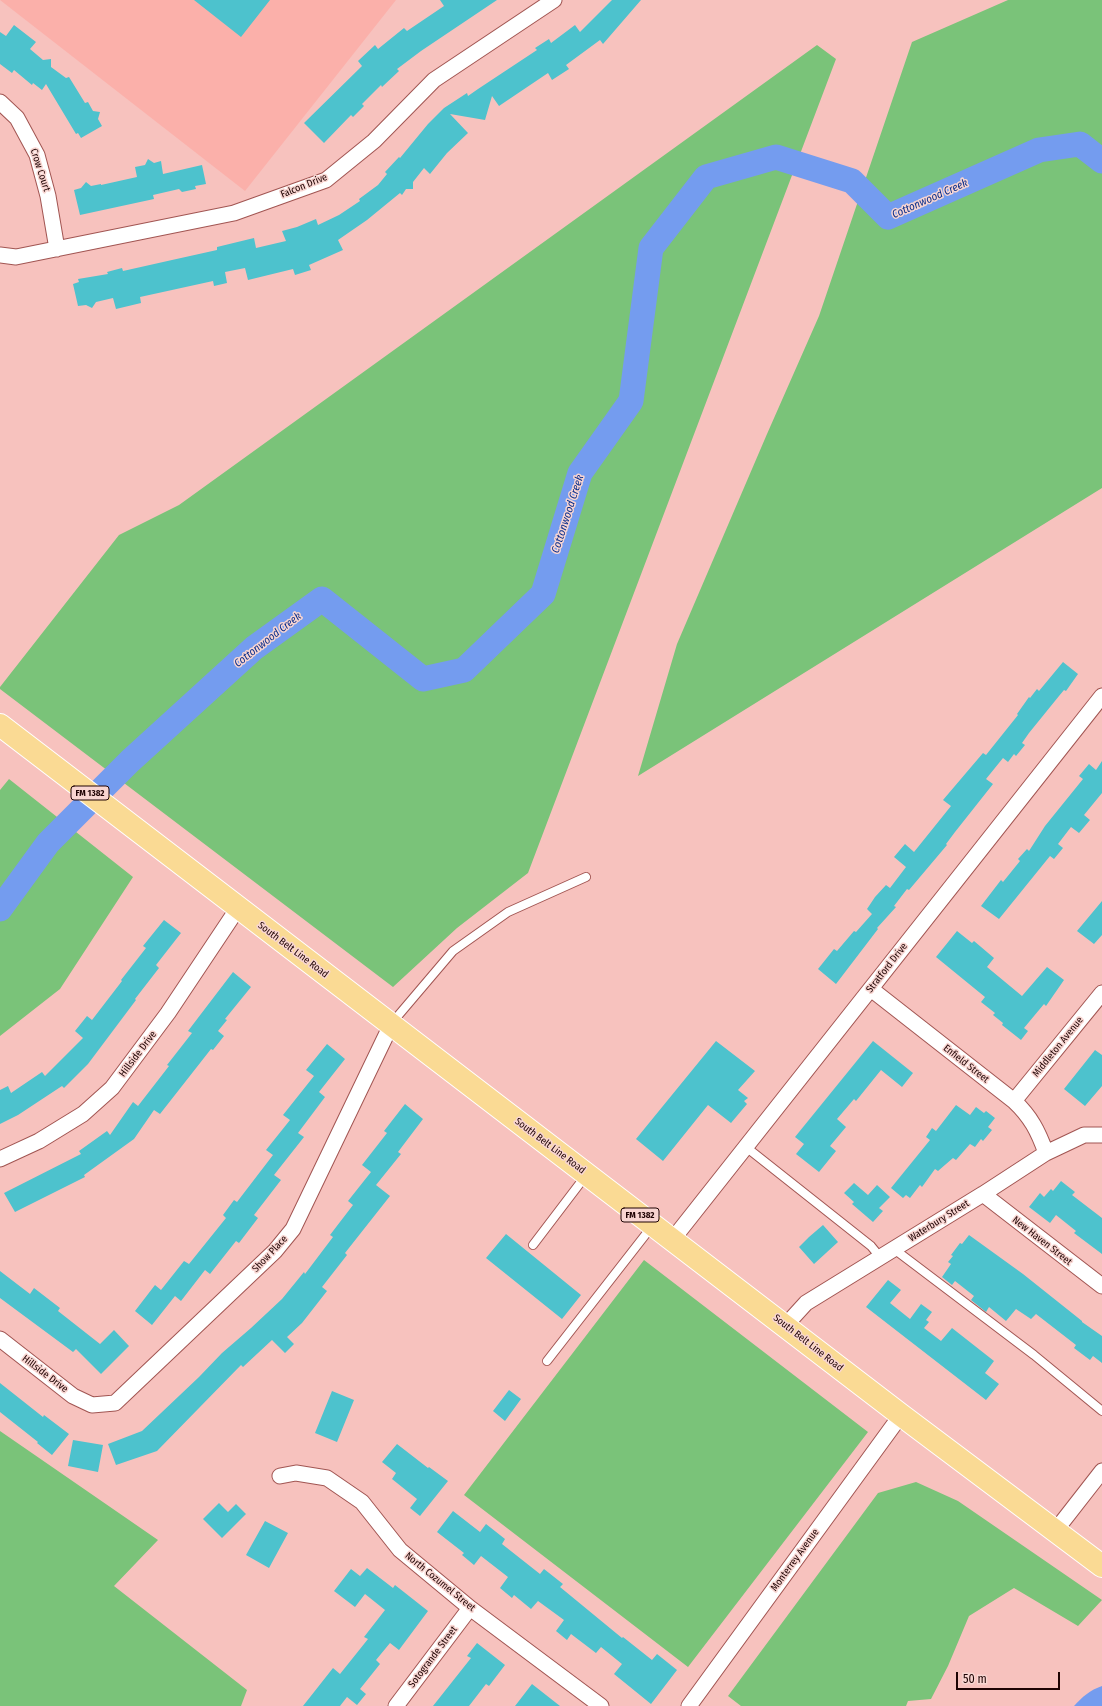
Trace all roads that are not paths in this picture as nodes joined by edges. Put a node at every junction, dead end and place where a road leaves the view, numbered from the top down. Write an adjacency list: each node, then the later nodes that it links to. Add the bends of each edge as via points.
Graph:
1 (554, 0): 3 (street, Falcon Drive, via 434,80 374,141 326,180 234,213)
2 (0, 102): 3 (street, Crow Court, via 17,118 37,155 48,196)
3 (57, 249): 4 (street, Falcon Drive, via 16,257)
4 (0, 255)
5 (1102, 696): 9 (street, Stratford Drive)
6 (0, 725): 8 (main road, South Belt Line Road / FM 1382)
7 (586, 877): 11 (lane, via 508,912 453,951)
8 (238, 908): 11 (main road, South Belt Line Road / FM 1382); 16 (street, Hillside Drive, via 168,1013 112,1088 83,1114 39,1141)
9 (871, 989): 12 (street, Enfield Street); 14 (street, Stratford Drive)
10 (1102, 993): 12 (street, Middleton Avenue)
11 (391, 1024): 17 (main road, South Belt Line Road / FM 1382); 28 (street, Show Place, via 293,1229 275,1251 115,1403)
12 (1014, 1102): 15 (street, Enfield Street, via 1027,1114)
13 (1102, 1135): 15 (street, Waterbury Street, via 1084,1135)
14 (746, 1147): 20 (street, Stratford Drive); 23 (lane, via 871,1246)
15 (1046, 1152): 18 (street, Waterbury Street)
16 (0, 1159)
17 (587, 1174): 19 (main road, South Belt Line Road / FM 1382); 21 (lane)
18 (983, 1194): 22 (street, Waterbury Street); 24 (street, New Haven Street)
19 (653, 1225): 20 (main road, South Belt Line Road / FM 1382); 27 (lane)
20 (672, 1239): 25 (main road, South Belt Line Road / FM 1382)
21 (533, 1245)
22 (894, 1249): 23 (street, Waterbury Street); 29 (lane, via 1034,1355)
23 (880, 1257): 25 (street, Waterbury Street, via 806,1302)
24 (1102, 1286)
25 (786, 1326): 30 (main road, South Belt Line Road / FM 1382)
26 (0, 1339): 28 (street, Hillside Drive, via 74,1396)
27 (547, 1361)
28 (92, 1405)
29 (1102, 1411)
30 (901, 1415): 33 (main road, South Belt Line Road / FM 1382); 38 (street, Monterrey Avenue)
31 (1102, 1472): 33 (street)
32 (280, 1476): 35 (street, North Cozumel Street, via 296,1473 327,1478 362,1502 400,1550)
33 (1056, 1530): 34 (main road, South Belt Line Road / FM 1382)
34 (1102, 1566)
35 (470, 1608): 36 (street, Sotogrande Street); 37 (street, North Cozumel Street)
36 (396, 1706)
37 (601, 1706)
38 (689, 1706)

